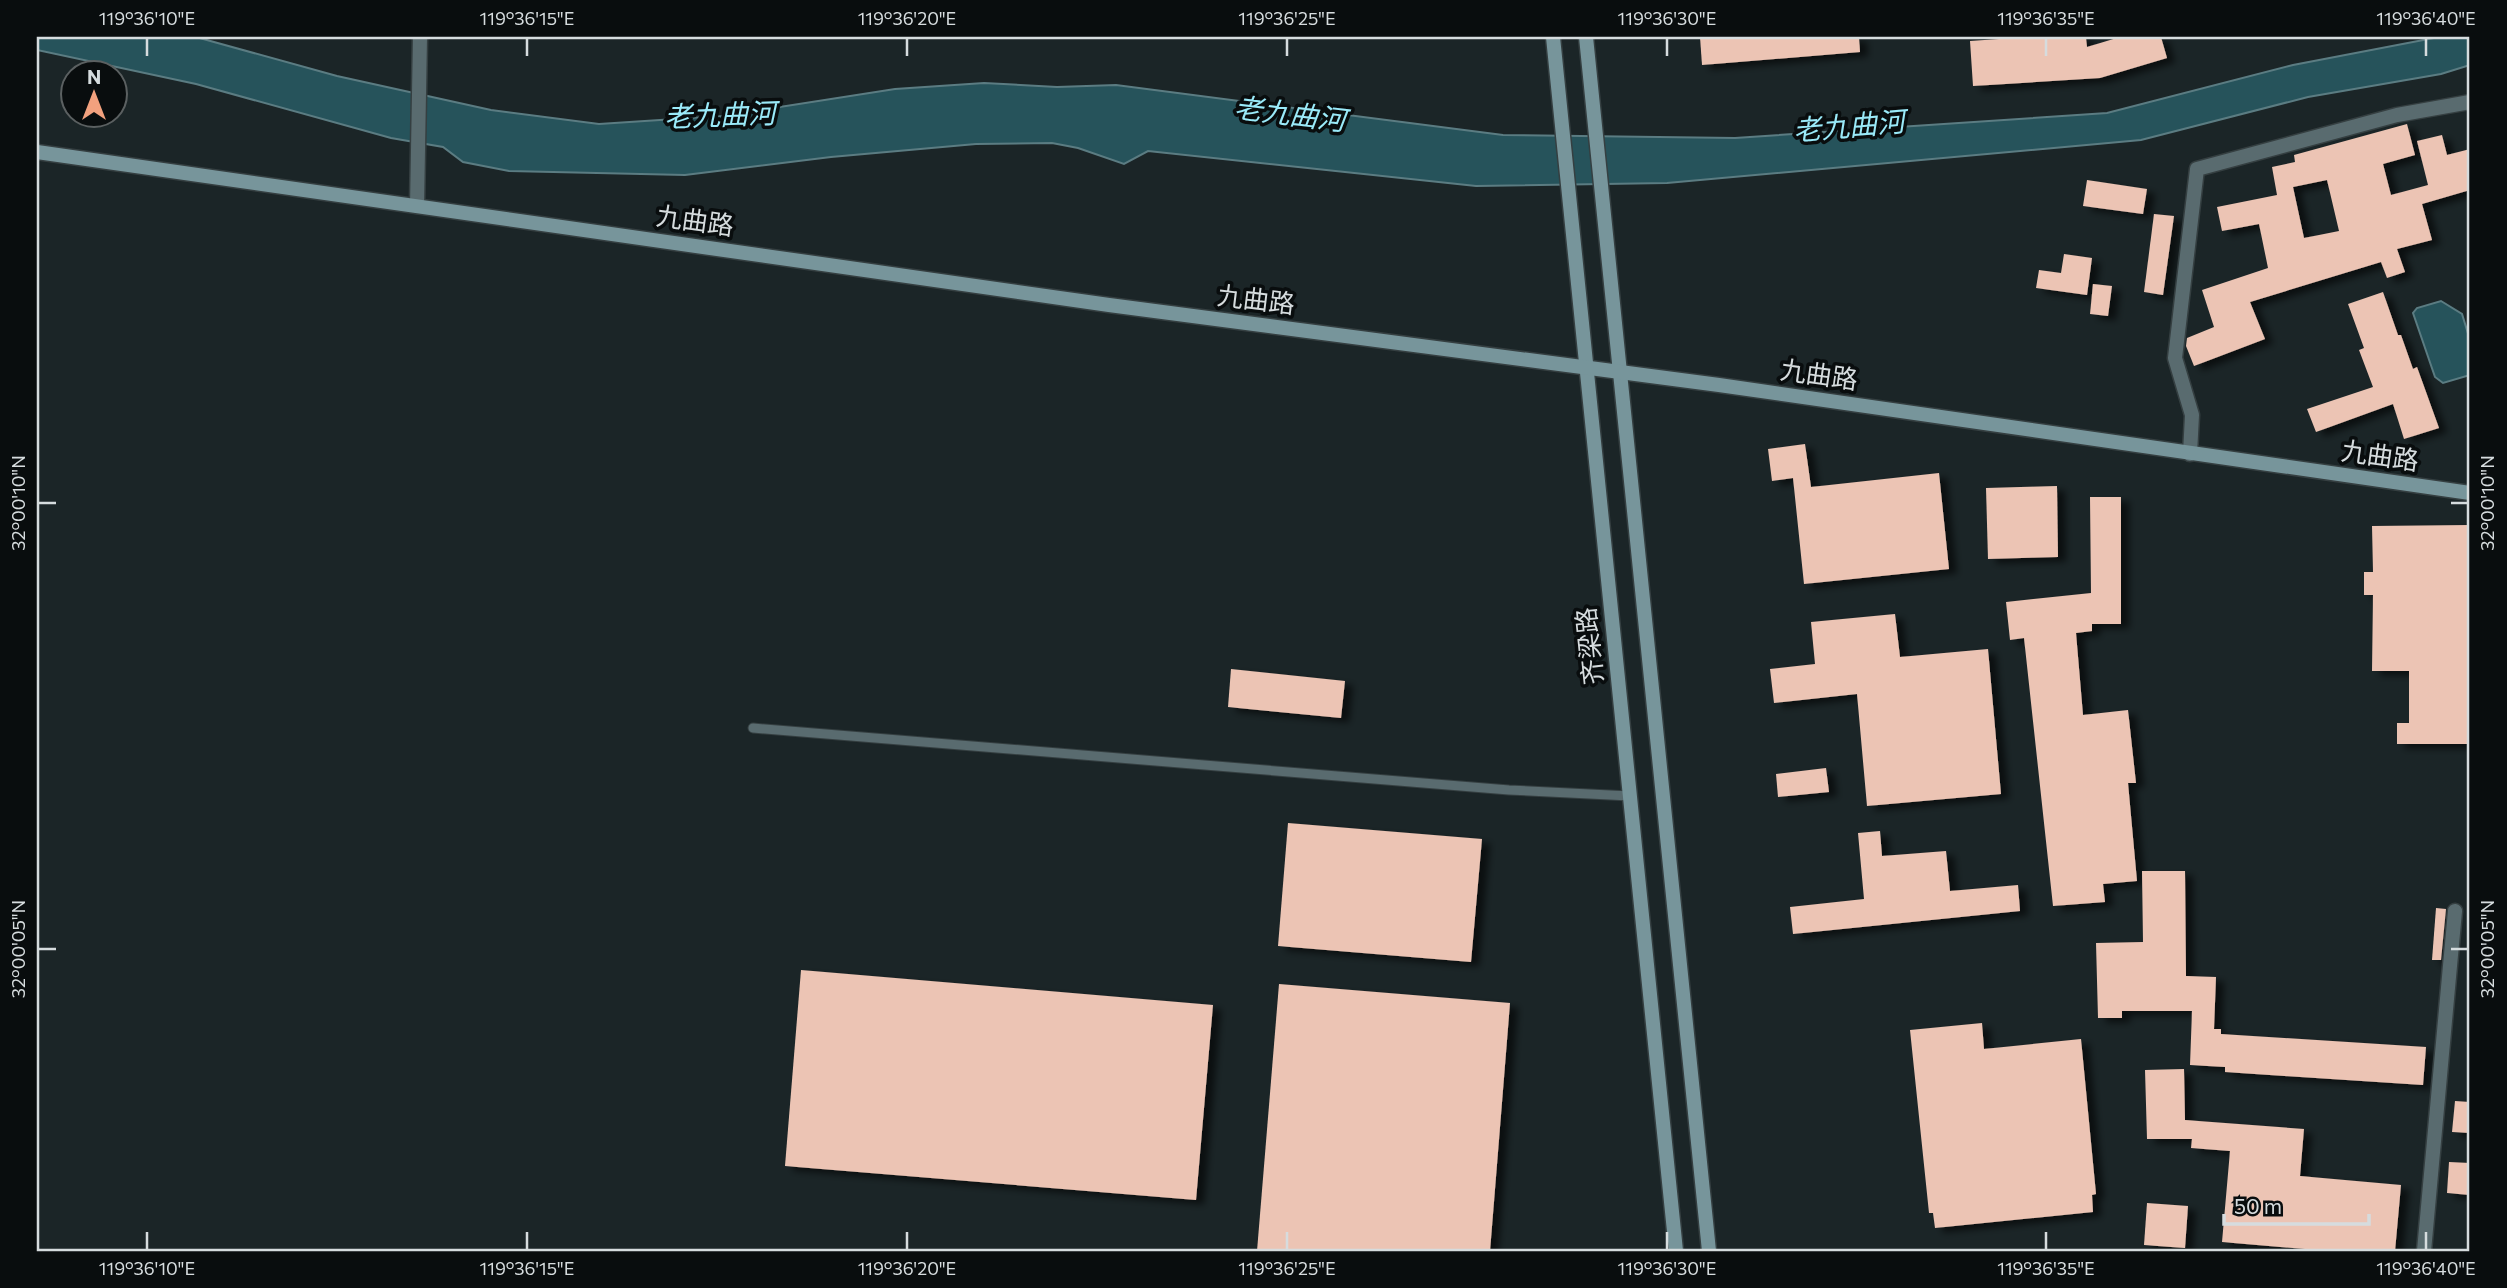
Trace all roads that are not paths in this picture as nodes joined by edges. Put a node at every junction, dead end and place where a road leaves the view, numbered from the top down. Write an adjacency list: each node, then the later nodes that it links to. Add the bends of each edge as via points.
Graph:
1 (420, 37): 6 (street)
2 (1553, 37): 7 (street, 齐梁路)
3 (1586, 37): 8 (street)
4 (2470, 102): 9 (street, via 2397,115 2197,169 2175,358 2192,415)
5 (37, 152): 6 (street, 九曲路)
6 (417, 206): 7 (street, 九曲路)
7 (1587, 368): 8 (street, 九曲路); 12 (street, 齐梁路)
8 (1620, 372): 9 (street, 九曲路); 15 (street)
9 (2190, 454): 10 (street, 九曲路)
10 (2470, 493)
11 (753, 728): 12 (lane)
12 (1630, 796): 14 (street, 齐梁路)
13 (2455, 911): 16 (street)
14 (1676, 1251)
15 (1709, 1251)
16 (2424, 1251)

